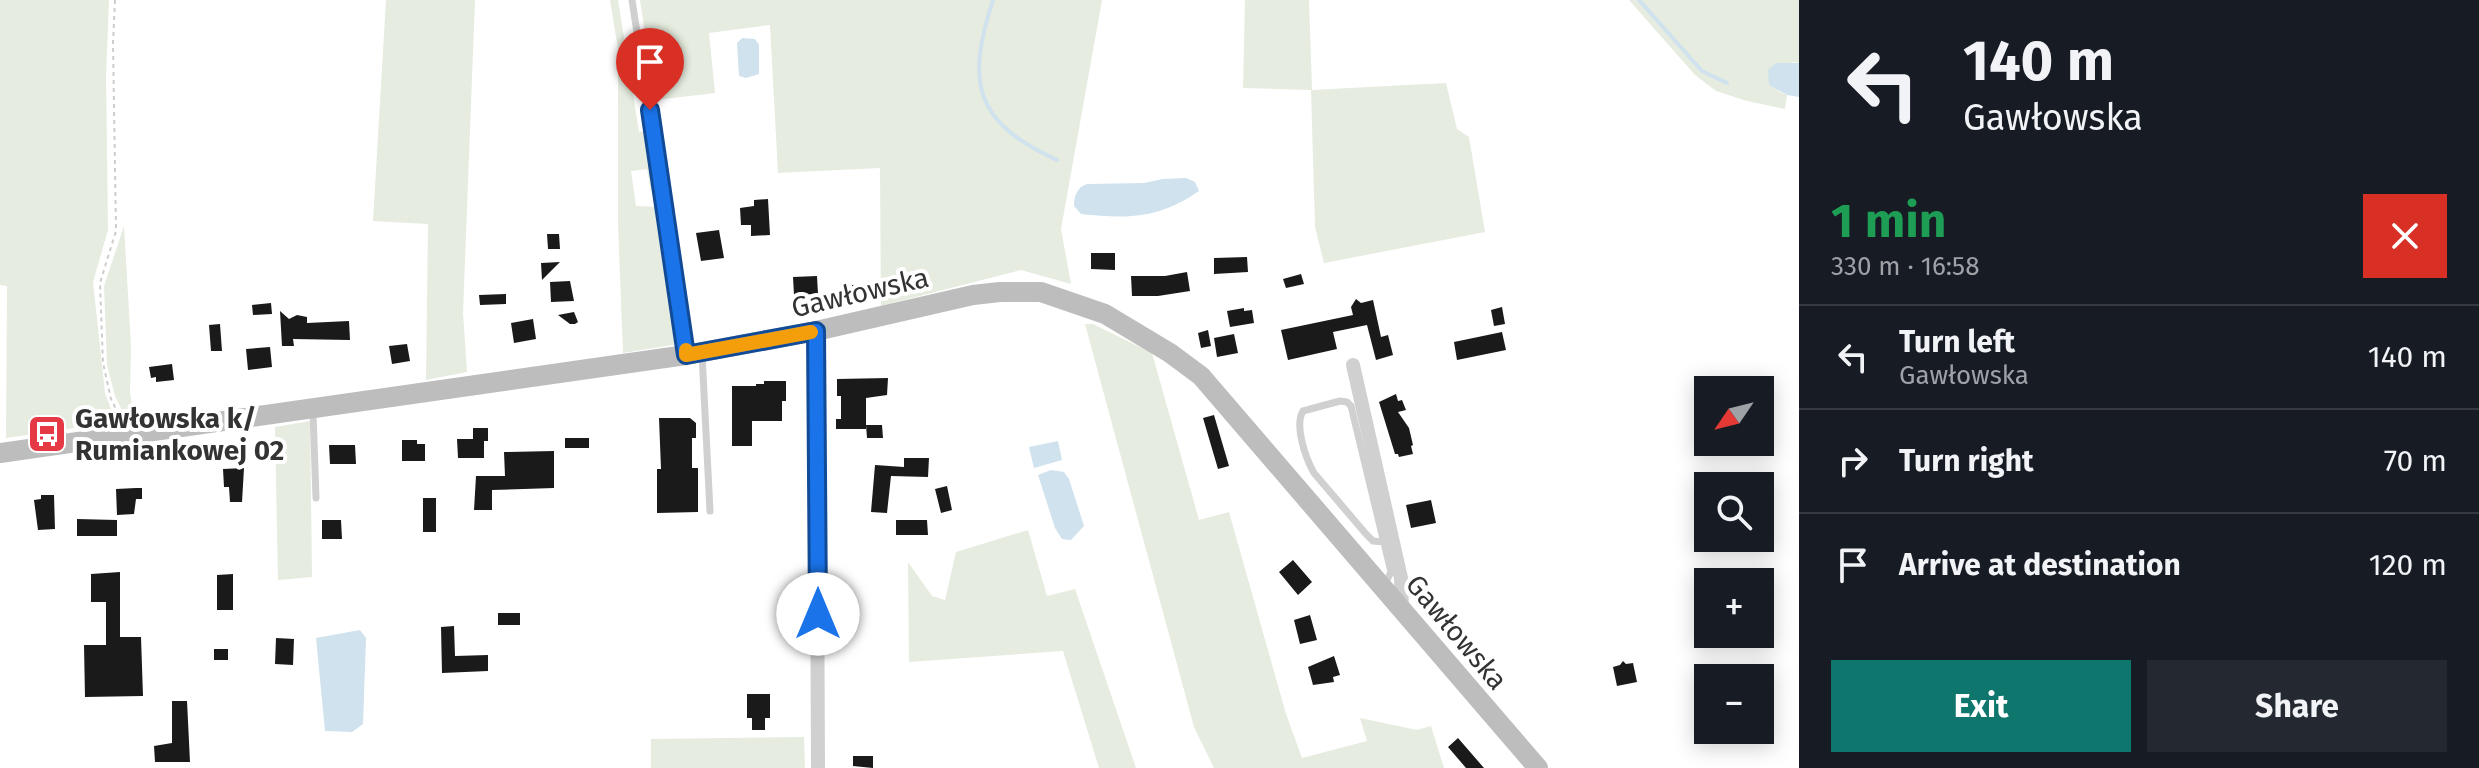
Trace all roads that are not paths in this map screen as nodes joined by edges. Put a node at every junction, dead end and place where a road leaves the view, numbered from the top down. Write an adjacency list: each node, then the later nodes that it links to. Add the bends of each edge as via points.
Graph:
1 (632, 0): 3 (lane)
2 (816, 331): 3 (street, Gawłowska); 10 (street, Gawłowska, via 1000,292 1041,292 1105,314 1201,376); 12 (street)
3 (694, 354): 5 (street, Gawłowska); 8 (lane)
4 (1353, 365): 11 (street, via 1401,578)
5 (313, 408): 6 (street, Gawłowska); 7 (lane)
6 (0, 453)
7 (316, 498)
8 (710, 511)
9 (1384, 542): 9 (lane, via 1351,406 1340,401 1303,411 1300,428 1314,473 1373,541); 10 (lane, via 1391,572)
10 (1383, 588): 11 (street, Gawłowska)
11 (1402, 610): 13 (street, Gawłowska)
12 (818, 768)
13 (1538, 768)

